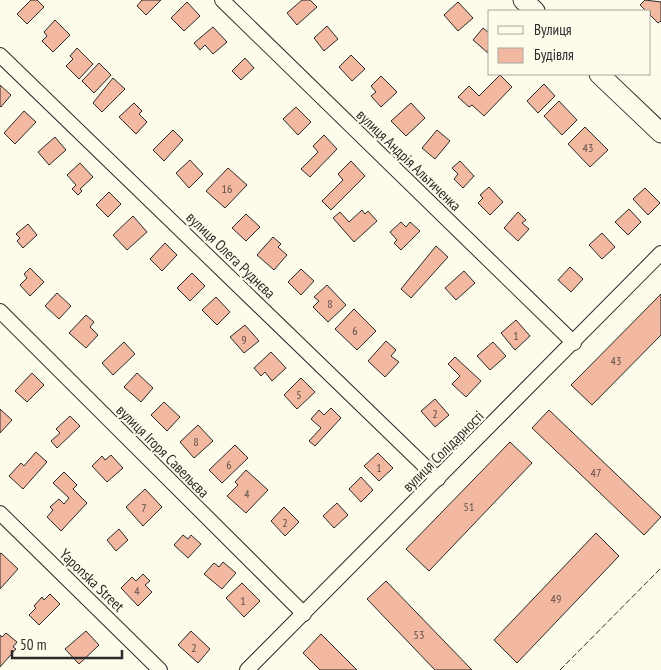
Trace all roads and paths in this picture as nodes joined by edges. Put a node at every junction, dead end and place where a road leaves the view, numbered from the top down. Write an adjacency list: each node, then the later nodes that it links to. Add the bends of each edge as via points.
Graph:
1 (222, 0): 9 (street, вулиця Андрія Альтиченка)
2 (523, 0): 3 (street)
3 (533, 10)
4 (0, 55): 10 (street, вулиця Олега Руднєва)
5 (600, 75): 6 (street)
6 (661, 134)
7 (661, 253): 9 (street, вулиця Солідарності)
8 (0, 311): 12 (street, вулиця Ігоря Савельєва)
9 (574, 343): 10 (street, вулиця Солідарності)
10 (438, 479): 12 (street, вулиця Солідарності)
11 (0, 513): 13 (street, Yaponska Street)
12 (304, 614): 14 (street, вулиця Солідарності)
13 (160, 670)
14 (247, 670)

